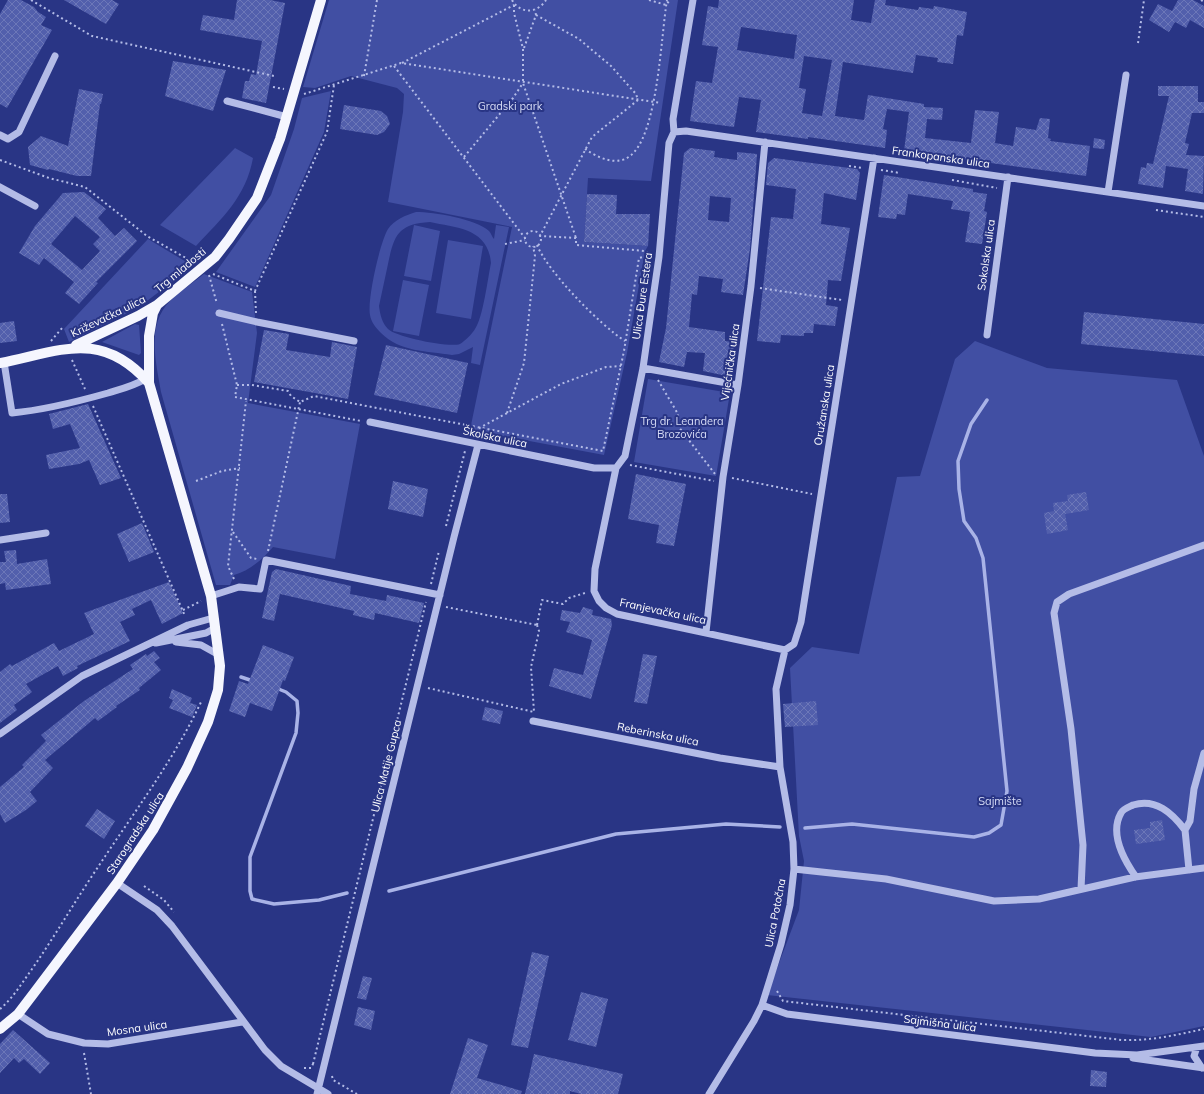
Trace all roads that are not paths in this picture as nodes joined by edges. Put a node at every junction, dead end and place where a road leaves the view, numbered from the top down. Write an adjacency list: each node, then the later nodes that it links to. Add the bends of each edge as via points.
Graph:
1 (321, 0): 6 (main road, Trg mladosti, via 298,93)
2 (692, 0): 7 (street, Ulica Đure Estera, via 673,119)
3 (55, 56): 8 (street, via 20,132 8,139)
4 (1126, 75): 13 (street)
5 (227, 101): 6 (street)
6 (287, 117): 16 (main road, Trg mladosti, via 257,198 233,233 215,257)
7 (674, 132): 9 (street, Frankopanska ulica, via 686,131); 22 (street, Ulica Đure Estera, via 669,143 659,257)
8 (0, 136)
9 (765, 142): 10 (street, Frankopanska ulica); 24 (street, Vijećnička ulica)
10 (874, 158): 11 (street, Frankopanska ulica); 38 (street, Oružanska ulica, via 801,622 794,644)
11 (1008, 177): 13 (street, Frankopanska ulica); 18 (street, Sokolska ulica)
12 (0, 187): 14 (street)
13 (1108, 192): 15 (street, Frankopanska ulica)
14 (35, 206)
15 (1204, 206)
16 (157, 305): 20 (main road, Križevačka ulica); 23 (main road, Trg mladosti, via 149,336)
17 (219, 313): 19 (street)
18 (987, 336)
19 (354, 341)
20 (70, 353): 21 (main road, Križevačka ulica); 23 (main road, Križevačka ulica, via 85,347 105,351 126,361)
21 (2, 363): 23 (street, via 12,413 43,410)
22 (643, 368): 24 (street); 27 (street, Ulica Đure Estera, via 625,456)
23 (147, 381): 33 (main road, Trg mladosti)
24 (738, 385): 35 (street, Vijećnička ulica, via 723,477)
25 (370, 422): 26 (street, Školska ulica)
26 (478, 445): 27 (street, Školska ulica, via 594,468); 32 (street, Ulica Matije Gupca)
27 (616, 468): 31 (street, Ulica Đure Estera, via 595,569)
28 (46, 533): 29 (street)
29 (0, 540)
30 (1204, 546): 50 (street, via 1069,594 1057,602 1054,614 1071,730 1083,846)
31 (594, 591): 35 (street, Franjevačka ulica, via 599,601 617,614)
32 (440, 595): 33 (street, via 266,560 260,589 239,588); 58 (street, Ulica Matije Gupca)
33 (211, 596): 34 (main road, Trg mladosti)
34 (214, 623): 36 (street, via 206,633); 37 (street, via 188,625); 39 (main road, Starogradska ulica)
35 (706, 632): 38 (street, Franjevačka ulica)
36 (168, 642): 37 (street); 39 (street, via 201,645)
37 (151, 644): 41 (street, via 82,676)
38 (785, 650): 43 (street, Ulica Potočna, via 776,690)
39 (218, 655): 49 (main road, Starogradska ulica, via 218,690 208,722 166,809)
40 (533, 721): 43 (street, Reberinska ulica, via 720,758)
41 (0, 734)
42 (1204, 752): 44 (street, via 1194,789 1190,821)
43 (780, 767): 46 (street, Ulica Potočna, via 790,819)
44 (1185, 830): 47 (street); 48 (street, via 1168,810 1148,803 1127,807 1121,812 1118,823 1120,850)
45 (1204, 868): 47 (street)
46 (794, 869): 50 (street, via 886,879 994,901 1040,900); 51 (street, Ulica Potočna, via 790,906)
47 (1189, 870): 48 (street)
48 (1136, 877): 50 (street)
49 (117, 883): 52 (main road, Starogradska ulica); 53 (street, via 156,910 172,926 212,977)
50 (1081, 889)
51 (762, 1005): 56 (street, Sajmišna ulica, via 787,1014); 60 (street, Ulica Potočna)
52 (18, 1014): 53 (street, Mosna ulica, via 48,1034 84,1043 108,1044); 54 (main road, Starogradska ulica)
53 (242, 1022): 58 (street, via 281,1066)
54 (0, 1029)
55 (1200, 1047): 56 (street, Sajmišna ulica, via 1143,1054); 57 (street, Sajmišna ulica, via 1194,1056)
56 (1117, 1054): 57 (street, Sajmišna ulica, via 1158,1063)
57 (1203, 1068)
58 (318, 1092): 59 (street)
59 (328, 1094)
60 (709, 1094)

